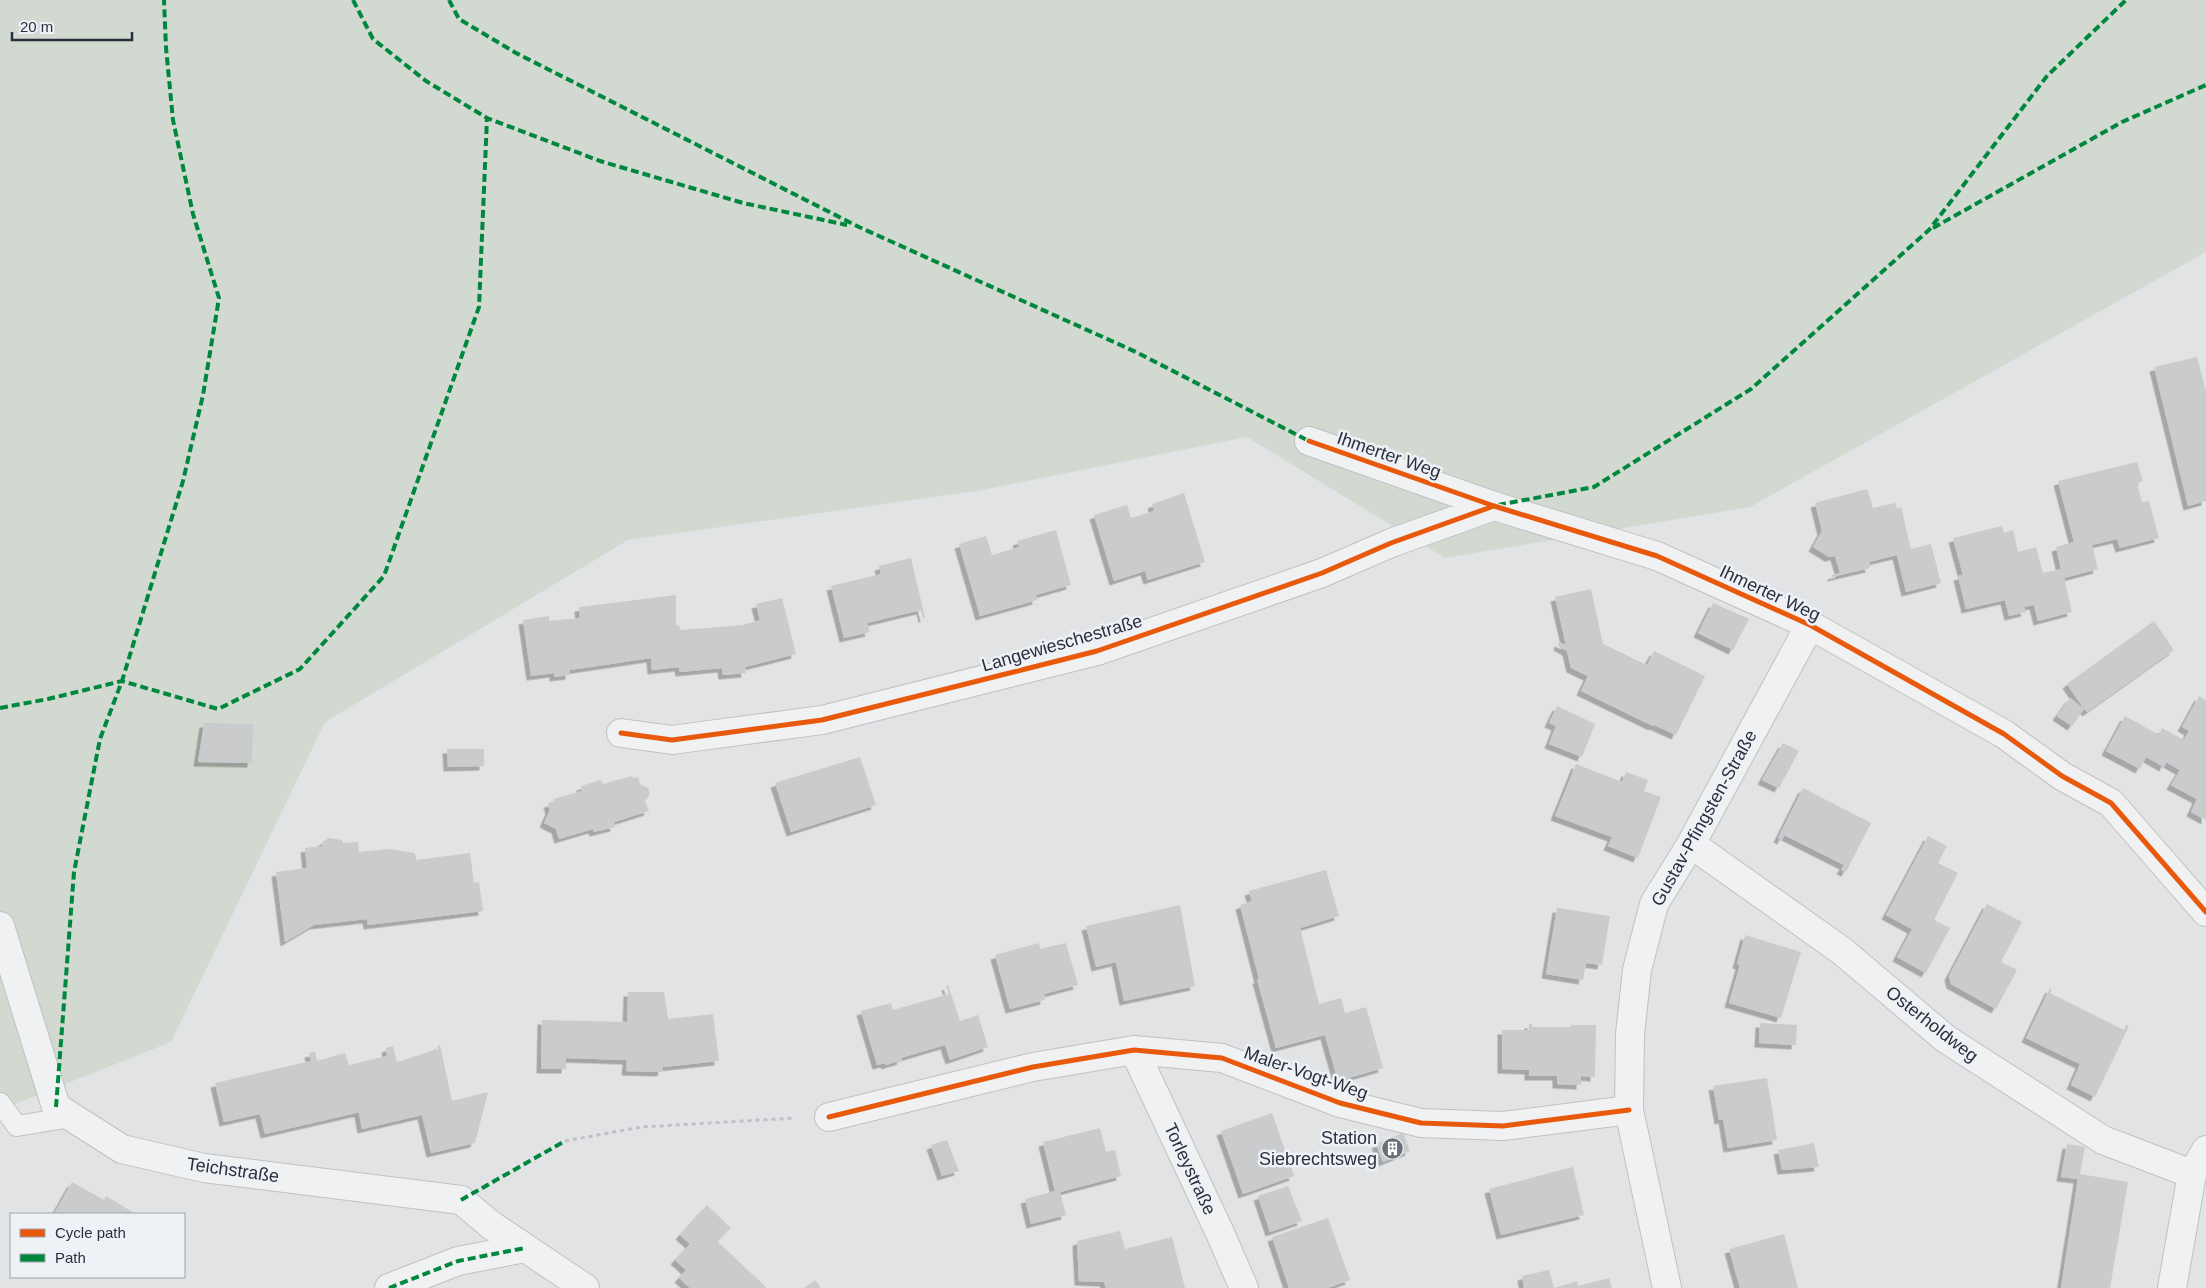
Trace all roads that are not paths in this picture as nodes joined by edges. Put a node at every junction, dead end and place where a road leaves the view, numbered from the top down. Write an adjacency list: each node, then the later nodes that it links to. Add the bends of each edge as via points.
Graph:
1 (1309, 441): 2 (street, Ihmerter Weg)
2 (1494, 506): 3 (street, Ihmerter Weg, via 1657,556); 4 (street, Langewieschestraße, via 1391,543 1322,573 1097,651 822,720 672,740)
3 (1810, 625): 5 (street, Gustav-Pfingsten-Straße); 6 (street, Ihmerter Weg, via 2004,734 2062,776 2111,802)
4 (621, 733)
5 (1691, 844): 10 (street, Gustav-Pfingsten-Straße, via 1654,904 1637,970 1630,1034); 14 (street, Osterholdweg, via 1842,952 1946,1040 2103,1140)
6 (2206, 912)
7 (0, 926): 11 (street, Teichstraße, via 56,1107)
8 (1134, 1050): 10 (street, Maler-Vogt-Weg, via 1222,1058 1340,1103 1421,1123 1503,1126); 12 (street, Maler-Vogt-Weg, via 1033,1067); 18 (street, Torleystraße)
9 (0, 1103): 11 (lane, via 18,1126)
10 (1629, 1110): 19 (street, Gustav-Pfingsten-Straße)
11 (70, 1116): 15 (street, Teichstraße, via 122,1149 204,1168 461,1200 491,1226)
12 (829, 1117)
13 (2206, 1150): 14 (street)
14 (2192, 1174): 20 (street)
15 (525, 1248): 16 (street, via 458,1261); 17 (street, Teichstraße)
16 (389, 1288)
17 (585, 1288)
18 (1244, 1288)
19 (1667, 1288)
20 (2172, 1288)

